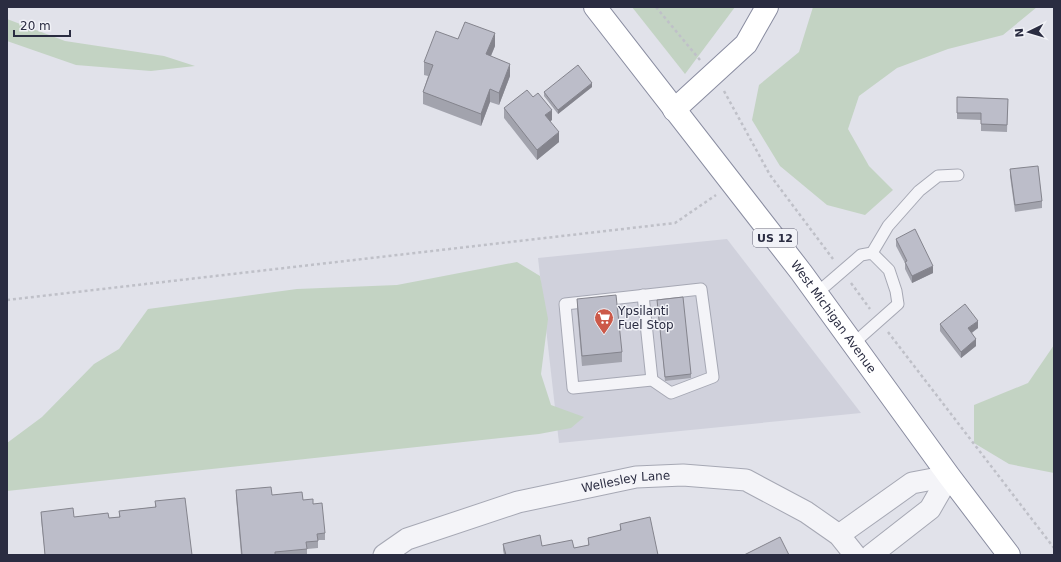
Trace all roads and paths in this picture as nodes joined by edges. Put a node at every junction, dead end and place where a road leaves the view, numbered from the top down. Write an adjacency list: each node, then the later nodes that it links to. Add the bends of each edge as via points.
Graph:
1 (595, 7): 5 (highway, West Michigan Avenue / US 12)
2 (656, 7): 4 (path)
3 (767, 7): 5 (highway, via 746,44)
4 (702, 63)
5 (674, 110): 7 (highway, West Michigan Avenue / US 12)
6 (958, 174): 8 (lane, via 938,176 919,192 888,226)
7 (733, 184): 9 (highway, West Michigan Avenue / US 12); 11 (path, via 675,223)
8 (872, 253): 9 (lane, via 861,255); 12 (lane, via 889,270 898,304)
9 (817, 293): 12 (highway, West Michigan Avenue / US 12)
10 (643, 295): 13 (lane); 13 (lane, via 701,289 713,377 671,393); 13 (lane, via 565,304 573,388)
11 (7, 300)
12 (854, 343): 14 (highway, West Michigan Avenue / US 12)
13 (652, 380)
14 (949, 476): 15 (street, via 912,483); 18 (street, via 930,509); 19 (highway, West Michigan Avenue / US 12)
15 (839, 535): 16 (street, Wellesley Lane, via 806,512 746,480 683,475 636,477 518,502 407,540); 17 (street, Wellesley Lane)
16 (384, 555)
17 (855, 555)
18 (871, 555)
19 (1009, 555)

